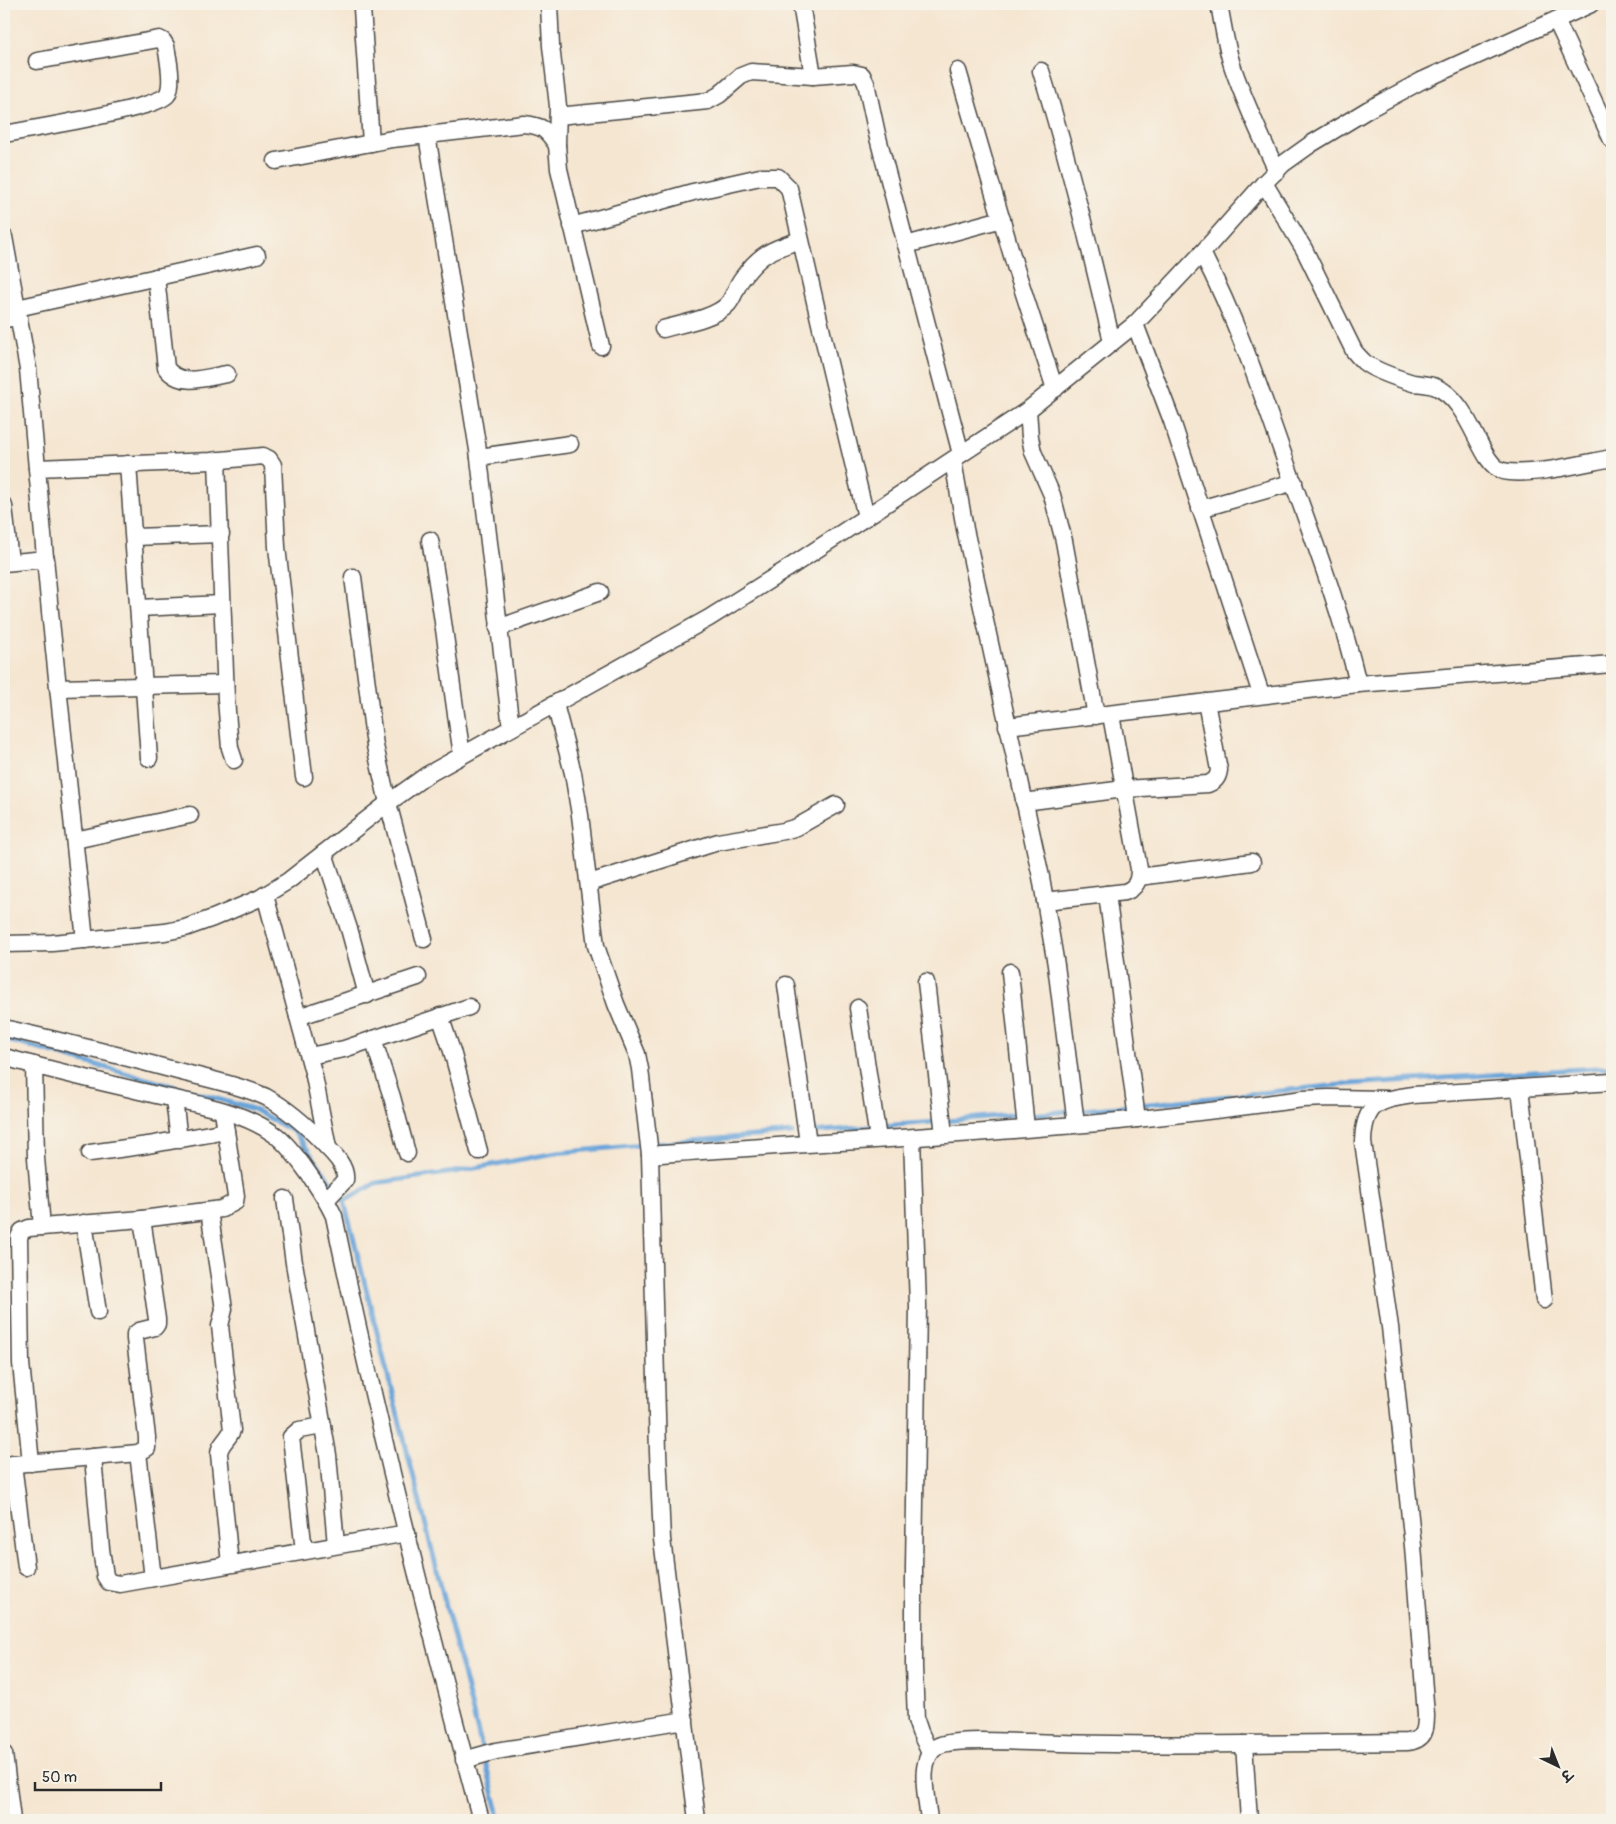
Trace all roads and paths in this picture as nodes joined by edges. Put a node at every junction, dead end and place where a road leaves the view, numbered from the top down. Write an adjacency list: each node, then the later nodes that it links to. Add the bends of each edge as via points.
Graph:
1 (549, 4): 11 (street)
2 (801, 4): 10 (street)
3 (1219, 4): 18 (street, via 1232,67)
4 (1591, 4): 6 (street)
5 (362, 8): 15 (street)
6 (1556, 20): 14 (street); 18 (street, via 1421,81 1311,144)
7 (37, 61): 12 (street, via 159,39 166,46 170,87 167,95 157,101 97,117)
8 (1041, 71): 31 (street, via 1082,211)
9 (958, 72): 20 (street)
10 (813, 76): 11 (street, via 751,72 708,101); 24 (street, via 853,73 862,75 866,82)
11 (558, 116): 16 (street)
12 (4, 134)
13 (428, 135): 15 (street); 16 (street, via 524,124 536,125 547,131); 37 (street)
14 (1612, 140)
15 (371, 143): 17 (street)
16 (556, 145): 21 (street)
17 (276, 161)
18 (1277, 170): 19 (street)
19 (1264, 183): 25 (street); 39 (street, via 1304,249 1354,351 1375,368 1411,382 1436,387 1452,397 1494,466 1506,471 1528,472)
20 (1002, 219): 24 (street); 34 (street)
21 (572, 226): 23 (street, via 693,192 760,177 778,177 789,188); 32 (street)
22 (4, 237): 28 (street)
23 (800, 240): 30 (street, via 761,256 721,310); 46 (street)
24 (906, 245): 38 (street)
25 (1202, 253): 29 (street); 43 (street, via 1220,288 1260,387)
26 (256, 255): 27 (street)
27 (156, 277): 28 (street); 33 (street, via 166,368 181,380)
28 (13, 314): 42 (street, via 28,369)
29 (1135, 324): 31 (street); 45 (street, via 1172,421)
30 (663, 329)
31 (1112, 342): 34 (street)
32 (601, 346)
33 (227, 374)
34 (1054, 390): 35 (street)
35 (1028, 410): 38 (street); 65 (street, via 1033,452 1052,496)
36 (570, 444): 37 (street)
37 (479, 457): 56 (street)
38 (957, 458): 46 (street); 66 (street, via 965,529)
39 (1612, 458)
40 (217, 460): 41 (street); 47 (street); 71 (street, via 263,456 269,458 273,465 277,547)
41 (128, 464): 42 (street); 48 (street)
42 (38, 468): 50 (street)
43 (1294, 482): 45 (street); 59 (street, via 1349,645)
44 (4, 506): 51 (street)
45 (1200, 509): 62 (street)
46 (866, 517): 64 (street, via 709,618)
47 (221, 534): 48 (street); 54 (street)
48 (134, 537): 55 (street)
49 (430, 540): 68 (street)
50 (46, 559): 51 (street); 61 (street)
51 (7, 563)
52 (353, 577): 74 (street, via 375,746)
53 (600, 592): 56 (street)
54 (222, 604): 55 (street); 58 (street)
55 (139, 608): 60 (street)
56 (498, 628): 67 (street)
57 (1612, 664): 59 (street)
58 (225, 684): 60 (street); 70 (street)
59 (1358, 684): 62 (street)
60 (144, 685): 61 (street); 69 (street)
61 (58, 688): 77 (street)
62 (1261, 694): 63 (street)
63 (1206, 702): 65 (street); 72 (street, via 1220,770 1214,781 1208,784)
64 (555, 704): 67 (street); 81 (street, via 573,773)
65 (1104, 716): 66 (street); 72 (street)
66 (1007, 726): 73 (street)
67 (511, 728): 68 (street)
68 (462, 755): 74 (street)
69 (149, 758)
70 (234, 760)
71 (304, 777)
72 (1124, 788): 73 (street); 80 (street)
73 (1024, 802): 84 (street)
74 (388, 803): 78 (street); 85 (street)
75 (836, 805): 81 (street, via 797,827 718,842)
76 (190, 815): 77 (street)
77 (75, 840): 86 (street)
78 (324, 853): 83 (street); 92 (street)
79 (1252, 862): 80 (street)
80 (1139, 877): 82 (street, via 1132,890)
81 (589, 882): 120 (street, via 596,946 637,1054)
82 (1108, 894): 84 (street); 107 (street)
83 (265, 895): 86 (street, via 185,928); 96 (street)
84 (1045, 901): 108 (street)
85 (424, 939)
86 (84, 940): 87 (street)
87 (4, 944)
88 (1010, 972): 109 (street)
89 (418, 977): 92 (street)
90 (926, 982): 111 (street)
91 (786, 985): 115 (street)
92 (367, 995): 96 (street)
93 (469, 1007): 95 (street)
94 (858, 1008): 112 (street)
95 (440, 1016): 98 (street); 117 (street)
96 (298, 1018): 99 (street)
97 (4, 1028): 116 (street, via 252,1092 279,1105)
98 (373, 1038): 99 (street, via 344,1049); 119 (street)
99 (309, 1056): 116 (street)
100 (4, 1057): 101 (street)
101 (34, 1066): 104 (street); 126 (street, via 36,1158)
102 (1612, 1082): 103 (street)
103 (1520, 1088): 105 (street); 127 (street)
104 (174, 1099): 106 (street); 114 (street)
105 (1387, 1099): 107 (street, via 1303,1099); 141 (street, via 1368,1113 1364,1142 1390,1327 1414,1556 1426,1729 1422,1737 1407,1742)
106 (223, 1112): 110 (street); 121 (street, via 251,1121 276,1135 308,1173)
107 (1137, 1119): 108 (street)
108 (1076, 1124): 109 (street)
109 (1026, 1128): 111 (street)
110 (226, 1131): 114 (street); 123 (street, via 235,1202 222,1209)
111 (944, 1134): 113 (street)
112 (878, 1138): 113 (street); 115 (street)
113 (912, 1138): 142 (street, via 918,1306 914,1668 916,1720)
114 (179, 1140): 118 (street)
115 (808, 1143): 120 (street)
116 (328, 1148): 121 (street, via 346,1176)
117 (479, 1151)
118 (90, 1153)
119 (407, 1153)
120 (650, 1154): 140 (street, via 662,1539)
121 (333, 1193): 134 (street, via 334,1216)
122 (285, 1199): 129 (street)
123 (209, 1210): 124 (street); 137 (street, via 224,1309 220,1326 232,1430 219,1448)
124 (142, 1219): 125 (street); 130 (street, via 157,1324 135,1334 148,1444)
125 (84, 1223): 126 (street); 128 (street)
126 (42, 1227): 132 (street, via 22,1231 19,1237 21,1364)
127 (1544, 1300)
128 (98, 1312)
129 (323, 1426): 135 (street); 136 (street, via 299,1430 291,1437)
130 (138, 1453): 131 (street); 139 (street)
131 (93, 1457): 132 (street); 139 (street, via 105,1576 109,1582 120,1584)
132 (31, 1463): 133 (street)
133 (8, 1465): 138 (street)
134 (407, 1533): 135 (street); 144 (street)
135 (336, 1546): 136 (street)
136 (304, 1551): 137 (street)
137 (230, 1564): 139 (street)
138 (26, 1567)
139 (153, 1578)
140 (685, 1720): 144 (street); 147 (street)
141 (1244, 1744): 142 (street, via 951,1742 939,1745); 149 (street)
142 (930, 1753): 148 (street, via 924,1776)
143 (4, 1754): 145 (street)
144 (469, 1758): 146 (street)
145 (12, 1820)
146 (481, 1820)
147 (697, 1820)
148 (929, 1820)
149 (1249, 1820)

